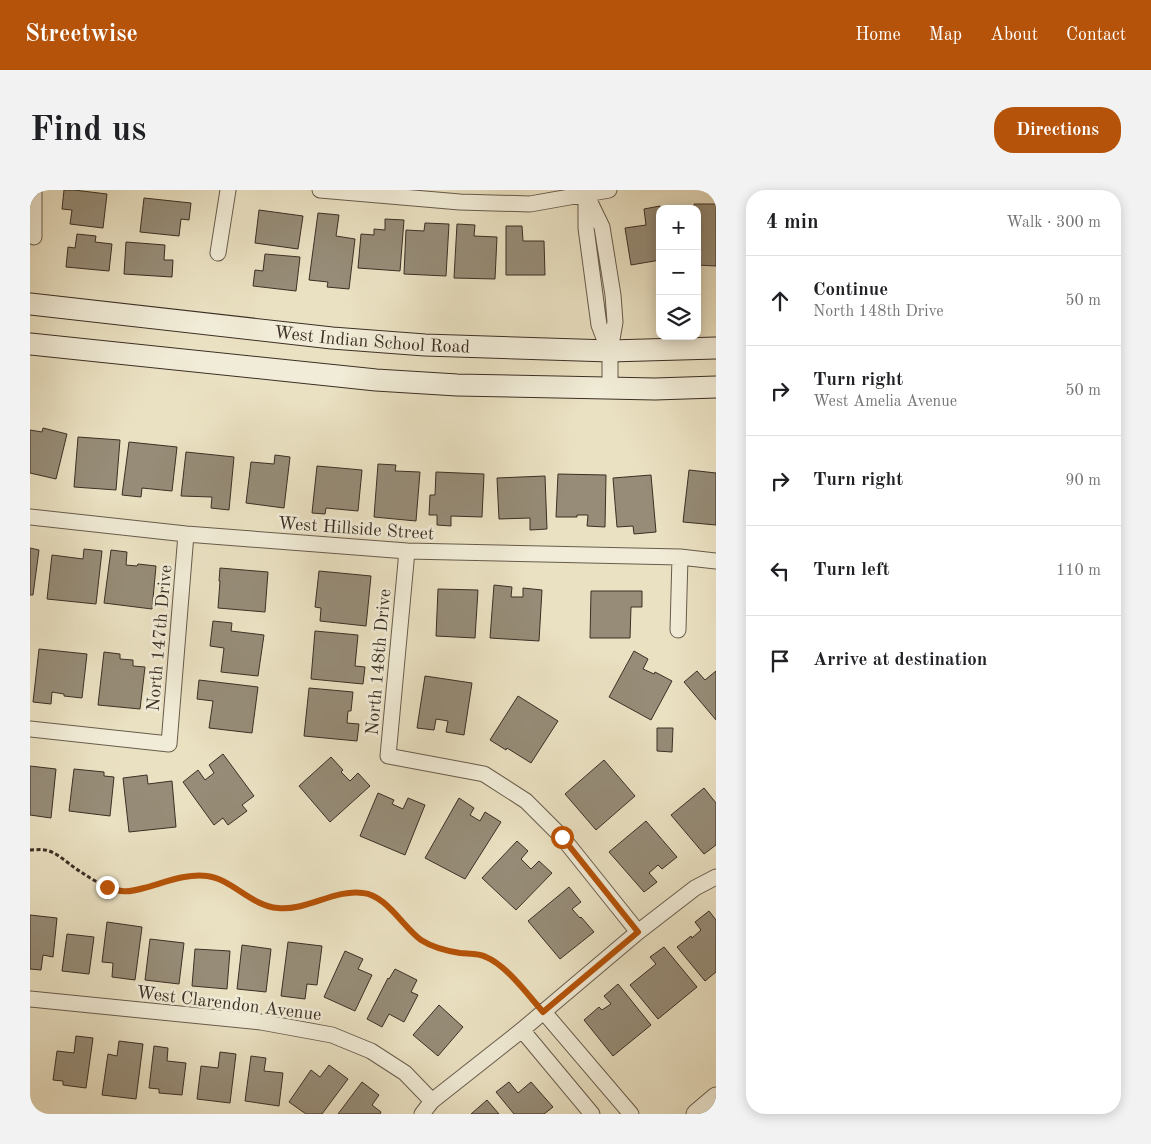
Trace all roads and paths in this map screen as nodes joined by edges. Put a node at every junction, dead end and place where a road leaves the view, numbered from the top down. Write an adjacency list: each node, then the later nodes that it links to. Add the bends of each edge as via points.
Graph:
1 (34, 190): 6 (street)
2 (228, 190): 7 (street)
3 (320, 190): 5 (street, via 460,202 530,204)
4 (609, 190): 5 (street)
5 (586, 192): 8 (street, via 602,227); 9 (street, via 586,228)
6 (34, 237)
7 (218, 253)
8 (610, 272): 9 (street); 13 (street, via 615,322)
9 (592, 274): 13 (street, via 599,325)
10 (30, 304): 13 (main road, West Indian School Road, via 332,338 424,345)
11 (30, 344): 15 (main road, via 376,380)
12 (716, 348): 13 (main road, West Indian School Road)
13 (610, 351): 15 (street)
14 (716, 387): 15 (main road)
15 (610, 388)
16 (30, 517): 17 (street, West Hillside Street)
17 (186, 534): 18 (street, West Hillside Street); 22 (street, North 147th Drive, via 169,744)
18 (407, 551): 19 (street, West Hillside Street); 25 (street, North 148th Drive, via 388,756 484,774 526,801 562,837)
19 (680, 557): 20 (street, West Hillside Street); 21 (street)
20 (716, 561)
21 (678, 630)
22 (30, 729)
23 (30, 850): 27 (path, via 46,850 59,856 91,878 121,892 193,875 218,878 259,903 277,908 293,908 348,893 365,892 386,904 423,941 448,951 487,957 513,978)
24 (716, 877): 25 (street, via 695,888)
25 (638, 932): 27 (street)
26 (30, 999): 30 (street, West Clarendon Avenue, via 261,1022 332,1035 371,1051 405,1073)
27 (543, 1012): 28 (street); 33 (street)
28 (522, 1030): 30 (street); 32 (street)
29 (716, 1097): 34 (street)
30 (432, 1101): 31 (street)
31 (422, 1114)
32 (592, 1114)
33 (630, 1114)
34 (696, 1114)

